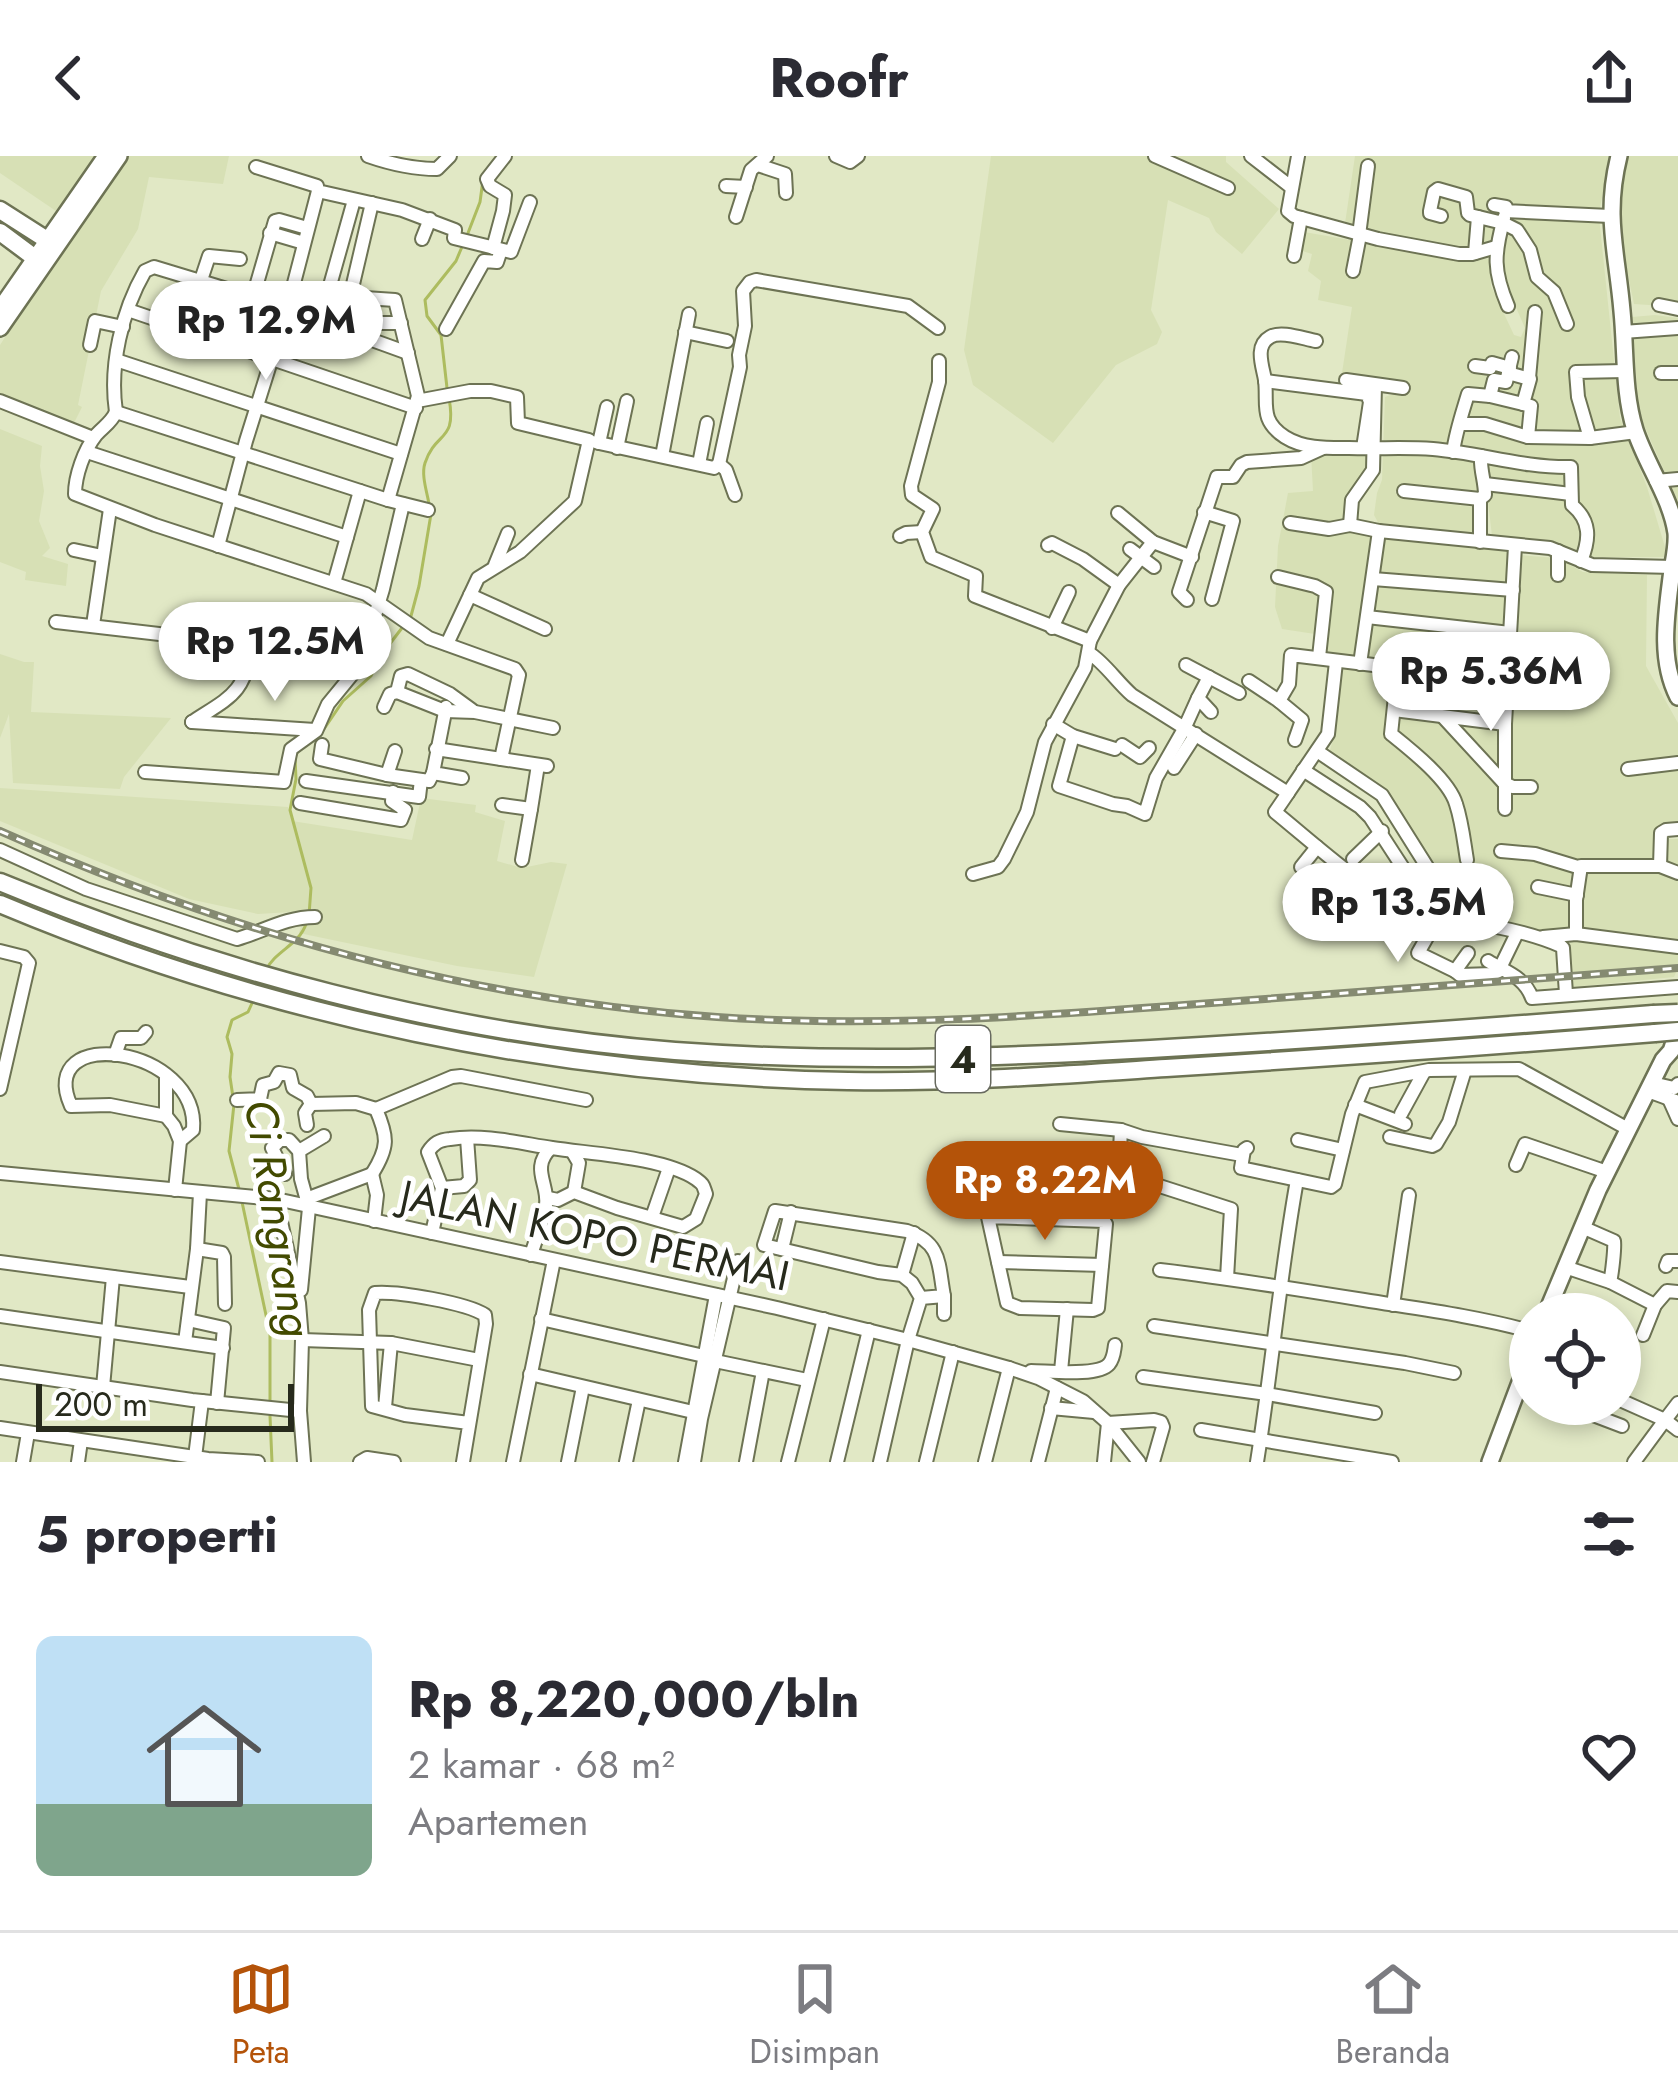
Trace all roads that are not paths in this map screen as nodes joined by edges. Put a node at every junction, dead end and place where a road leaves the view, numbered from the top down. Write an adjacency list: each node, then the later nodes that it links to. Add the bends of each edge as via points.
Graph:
1 (106, 156): 26 (main road)
2 (119, 156): 40 (main road)
3 (368, 156): 11 (street)
4 (505, 156): 42 (street, via 487,178 505,195)
5 (836, 156): 10 (street)
6 (1155, 156): 20 (street)
7 (1251, 156): 14 (street)
8 (1298, 156): 19 (street)
9 (1618, 156): 30 (main road)
10 (857, 158)
11 (387, 159): 12 (street, via 437,169)
12 (448, 159)
13 (763, 161): 18 (street); 22 (street, via 784,174)
14 (1271, 163): 19 (street)
15 (1368, 166): 37 (street)
16 (256, 167): 21 (street)
17 (726, 186): 18 (street)
18 (746, 187): 31 (street)
19 (1291, 187): 28 (street)
20 (1228, 188)
21 (318, 191): 23 (street); 35 (street)
22 (785, 193)
23 (354, 200): 25 (street); 59 (street)
24 (530, 202): 42 (street, via 512,252)
25 (372, 203): 33 (street); 60 (street, via 350,297 394,299)
26 (69, 211): 34 (main road, via 52,222); 40 (main road)
27 (1501, 213): 30 (street); 32 (street); 41 (street); 61 (street, via 1523,238)
28 (1295, 215): 37 (street); 44 (street)
29 (1441, 216): 32 (street, via 1430,214 1438,190 1466,197 1468,214)
30 (1610, 216): 69 (main road)
31 (736, 217)
32 (1478, 217): 43 (street)
33 (430, 219): 38 (street); 42 (street, via 455,230 454,238)
34 (3, 224): 40 (highway); 46 (highway); 49 (main road)
35 (307, 228): 36 (street, via 276,220); 39 (street)
36 (270, 233): 39 (street); 50 (street)
37 (1359, 235): 43 (street); 47 (street)
38 (422, 239)
39 (304, 243): 56 (street)
40 (52, 244): 46 (main road)
41 (1496, 247): 43 (street); 52 (street)
42 (497, 249): 67 (street, via 496,262 484,261)
43 (1475, 253)
44 (1294, 256)
45 (240, 259): 48 (street, via 209,256)
46 (40, 261): 49 (main road); 63 (main road)
47 (1353, 271)
48 (201, 280): 50 (street); 55 (street, via 149,268)
49 (19, 284): 53 (main road)
50 (253, 297): 56 (street)
51 (1659, 305): 54 (street)
52 (1508, 306)
53 (0, 309)
54 (1678, 309)
55 (128, 310): 62 (street); 75 (street)
56 (287, 310): 59 (street); 75 (street)
57 (1535, 312): 82 (street)
58 (689, 314): 68 (street)
59 (320, 321): 66 (street)
60 (401, 323): 66 (street); 73 (street)
61 (1567, 323)
62 (123, 327): 72 (street, via 95,321); 74 (street)
63 (0, 328)
64 (938, 328): 113 (street, via 908,306 750,282)
65 (1678, 328): 69 (street)
66 (340, 329): 73 (street)
67 (446, 329)
68 (685, 332): 70 (street); 110 (street, via 669,384)
69 (1624, 332): 79 (main road)
70 (727, 341)
71 (1316, 341): 84 (street, via 1270,337 1261,357)
72 (91, 345)
73 (408, 353): 92 (street)
74 (116, 359): 91 (street); 94 (street)
75 (272, 359): 91 (street); 92 (street)
76 (939, 361): 133 (street, via 911,486 933,509)
77 (1475, 365): 78 (street)
78 (1510, 366): 82 (street); 87 (street)
79 (1625, 371): 97 (main road); 100 (street, via 1576,372)
80 (1661, 373): 81 (street)
81 (1678, 373)
82 (1529, 378): 90 (street)
83 (1346, 380): 85 (street)
84 (1265, 381): 104 (street, via 1264,409 1276,429); 105 (street, via 1367,394)
85 (1375, 385): 86 (street); 105 (street)
86 (1403, 388)
87 (1490, 396): 90 (street); 96 (street, via 1468,394)
88 (0, 400): 99 (street)
89 (627, 401): 103 (street)
90 (1523, 404): 98 (street, via 1531,406)
91 (257, 405): 107 (street); 109 (street)
92 (416, 405): 102 (street, via 484,391 518,397 518,424); 109 (street)
93 (607, 407): 102 (street)
94 (116, 412): 99 (street); 107 (street)
95 (707, 423): 112 (street)
96 (1460, 424): 98 (street); 108 (street)
97 (1636, 432): 100 (street); 116 (main road)
98 (1528, 436): 101 (street)
99 (94, 438): 106 (street)
100 (1590, 438): 101 (street)
101 (1571, 439): 114 (street)
102 (594, 441): 103 (street); 149 (street, via 575,501)
103 (617, 448): 110 (street)
104 (1324, 448): 105 (street); 128 (street, via 1247,462 1233,477 1218,476)
105 (1367, 448): 108 (street); 131 (street, via 1373,470 1352,500)
106 (87, 452): 122 (street); 126 (street, via 74,492)
107 (243, 452): 118 (street); 122 (street)
108 (1454, 452): 111 (street)
109 (401, 454): 124 (street)
110 (662, 456): 112 (street)
111 (1481, 456): 114 (street); 117 (street)
112 (699, 464): 113 (street)
113 (719, 464): 121 (street)
114 (1571, 467): 120 (street)
115 (1678, 479): 116 (street)
116 (1656, 481): 137 (main road)
117 (1485, 484): 120 (street); 123 (street)
118 (360, 491): 124 (street); 136 (street)
119 (1404, 491): 123 (street)
120 (1571, 494): 148 (street, via 1589,533)
121 (736, 495)
122 (231, 499): 136 (street); 141 (street)
123 (1480, 499): 139 (street)
124 (388, 500): 125 (street)
125 (404, 504): 127 (street); 160 (street)
126 (110, 509): 141 (street); 146 (street)
127 (428, 510)
128 (1204, 512): 147 (street); 161 (street, via 1234,521)
129 (1118, 513): 138 (street)
130 (1290, 523): 131 (street)
131 (1350, 525): 132 (street)
132 (1379, 531): 139 (street); 154 (street)
133 (922, 532): 135 (street); 166 (street, via 935,560 976,576 975,596)
134 (508, 533): 149 (street)
135 (900, 536)
136 (347, 537): 155 (street)
137 (1677, 537): 151 (main road)
138 (1153, 542): 145 (street); 147 (street)
139 (1480, 542): 142 (street)
140 (1048, 545): 156 (street)
141 (218, 546): 155 (street)
142 (1515, 546): 144 (street); 157 (street)
143 (74, 550): 146 (street)
144 (1558, 550): 148 (street); 152 (street)
145 (1135, 552): 150 (street); 156 (street)
146 (102, 556): 165 (street)
147 (1192, 557): 162 (street, via 1179,592)
148 (1581, 561): 151 (street)
149 (495, 565): 159 (street)
150 (1154, 567)
151 (1672, 567): 168 (main road)
152 (1558, 575)
153 (1278, 577): 175 (street, via 1326,592)
154 (1373, 578): 157 (street); 163 (street)
155 (334, 584): 160 (street)
156 (1119, 585): 173 (street)
157 (1513, 590): 169 (street)
158 (1069, 592): 166 (street)
159 (470, 595): 167 (street); 171 (street)
160 (381, 596): 171 (street, via 407,625); 174 (street)
161 (1211, 599)
162 (1187, 600)
163 (1367, 617): 169 (street); 178 (street)
164 (56, 622): 165 (street)
165 (93, 625): 170 (street)
166 (1052, 628): 173 (street)
167 (545, 629)
168 (1672, 633): 188 (main road, via 1668,670)
169 (1510, 634): 183 (street)
170 (253, 644): 174 (street); 202 (street, via 237,692 192,722)
171 (447, 644): 198 (street, via 518,671)
172 (1539, 648): 181 (street)
173 (1090, 650): 199 (street); 203 (street, via 1112,678)
174 (364, 655): 202 (street)
175 (1319, 657): 176 (street); 191 (street, via 1291,656)
176 (1336, 662): 178 (street); 209 (street, via 1328,734)
177 (1186, 664): 182 (street)
178 (1360, 664): 179 (street)
179 (1397, 668): 183 (street); 193 (street)
180 (1561, 671): 181 (street)
181 (1538, 673): 183 (street); 190 (street)
182 (1209, 677): 186 (street); 189 (street)
183 (1509, 677): 200 (street)
184 (1249, 682): 191 (street)
185 (397, 692): 187 (street, via 408,674); 192 (street); 194 (street)
186 (1239, 693)
187 (450, 694): 194 (street); 195 (street)
188 (1678, 696)
189 (1198, 698): 196 (street); 203 (street)
190 (1536, 700)
191 (1280, 701): 209 (street, via 1302,720 1294,741)
192 (384, 707)
193 (1394, 710): 197 (street); 237 (street, via 1385,735 1451,792)
194 (445, 711): 195 (street); 207 (street)
195 (476, 712): 198 (street)
196 (1211, 712)
197 (1443, 717): 200 (street); 221 (street)
198 (510, 721): 201 (street); 210 (street)
199 (1053, 724): 204 (street); 242 (street, via 1004,859)
200 (1505, 724): 221 (street)
201 (553, 728)
202 (316, 730): 216 (street, via 291,749 281,784)
203 (1190, 731): 204 (street, via 1156,778 1145,814 1059,785); 213 (street); 225 (street)
204 (1073, 736): 206 (street, via 1140,757)
205 (322, 745): 211 (street, via 319,758)
206 (1149, 748)
207 (436, 749): 210 (street); 218 (street)
208 (394, 751): 217 (street)
209 (1315, 753): 215 (street); 251 (street, via 1382,795)
210 (501, 759): 228 (street, via 542,766)
211 (330, 762): 217 (street); 222 (street)
212 (1678, 763): 214 (street)
213 (1174, 768)
214 (1628, 769)
215 (1303, 770): 225 (street); 231 (street)
216 (145, 772)
217 (387, 775): 218 (street)
218 (427, 777): 219 (street); 224 (street, via 419,796)
219 (462, 778)
220 (306, 781): 222 (street)
221 (1504, 783): 223 (street); 229 (street)
222 (325, 784): 224 (street)
223 (1531, 788)
224 (393, 792): 226 (street, via 405,810 401,820)
225 (1288, 794): 232 (street, via 1275,812)
226 (300, 803)
227 (502, 805): 228 (street)
228 (531, 809): 236 (street)
229 (1504, 809)
230 (1678, 830): 238 (street, via 1661,833)
231 (1382, 831): 235 (street); 250 (street)
232 (1317, 848): 239 (street); 248 (street)
233 (0, 850): 249 (street, via 86,890 237,939)
234 (1502, 851): 240 (street)
235 (1353, 859)
236 (523, 860)
237 (1467, 860)
238 (1660, 866): 240 (street); 241 (street)
239 (1301, 868)
240 (1581, 868): 245 (street)
241 (1678, 873)
242 (973, 874)
243 (0, 882): 263 (highway, 4, via 112,926 374,1003 670,1050 1012,1058)
244 (1538, 887): 245 (street)
245 (1577, 895): 253 (street)
246 (0, 904): 263 (highway, 4, via 272,1000 521,1054 668,1071 847,1082 1021,1077 1369,1055)
247 (1340, 904): 248 (street, via 1392,930)
248 (1408, 914): 250 (street)
249 (310, 917)
250 (1437, 923): 251 (street); 259 (street, via 1418,953)
251 (1473, 923): 252 (street)
252 (1517, 933): 254 (street); 258 (street)
253 (1576, 934): 254 (street); 255 (street)
254 (1539, 939): 261 (street, via 1563,948)
255 (1678, 947)
256 (0, 951): 268 (street, via 29,961)
257 (1468, 953): 259 (street)
258 (1497, 966): 259 (street, via 1493,974); 261 (street, via 1532,998)
259 (1455, 971)
260 (1678, 987): 261 (street)
261 (1566, 994)
262 (1678, 1009): 263 (highway, 4, bridge); 267 (main road)
263 (1654, 1023): 264 (highway, 4, bridge)
264 (1678, 1030): 267 (main road)
265 (146, 1032): 266 (street, via 121,1038)
266 (115, 1055): 271 (street); 280 (street, via 74,1064 66,1082 71,1106)
267 (1664, 1060): 273 (main road)
268 (2, 1066): 274 (street)
269 (1465, 1070): 270 (street); 285 (street, via 1519,1069); 289 (street, via 1436,1144)
270 (1425, 1071): 278 (street, via 1368,1079); 278 (street, via 1403,1119)
271 (166, 1078): 280 (street); 291 (street, via 192,1109 193,1130)
272 (1678, 1084): 273 (street)
273 (1650, 1087): 277 (street); 285 (main road)
274 (0, 1090)
275 (237, 1100): 281 (street, via 260,1099 263,1084 286,1073 307,1096)
276 (586, 1100): 279 (street, via 457,1076)
277 (1675, 1101): 282 (street)
278 (1355, 1105): 294 (street)
279 (376, 1108): 281 (street, via 356,1103); 304 (street, via 385,1148)
280 (166, 1116): 291 (street)
281 (308, 1116): 283 (street)
282 (1678, 1118)
283 (290, 1119)
284 (1060, 1124): 286 (street)
285 (1628, 1129): 300 (main road)
286 (1121, 1130): 293 (street); 306 (street, via 1245,1152 1242,1168)
287 (324, 1136): 295 (street)
288 (466, 1138): 292 (street); 308 (street, via 470,1180); 308 (street, via 430,1147)
289 (1390, 1138)
290 (1298, 1140): 294 (street)
291 (180, 1141): 309 (street)
292 (551, 1148): 296 (street); 313 (street, via 541,1165)
293 (1120, 1150)
294 (1343, 1150): 306 (street, via 1333,1186)
295 (299, 1151): 299 (street, via 280,1140 272,1148 286,1173); 315 (street)
296 (572, 1151): 298 (street); 310 (street, via 579,1163)
297 (1516, 1165): 300 (street, via 1526,1144)
298 (669, 1168): 316 (street); 316 (street, via 701,1183 704,1203 687,1226)
299 (261, 1170)
300 (1606, 1172): 319 (main road)
301 (0, 1173): 309 (street, JALAN KOPO PERMAI)
302 (947, 1173): 303 (street)
303 (989, 1173): 305 (street); 317 (street)
304 (372, 1174): 315 (street); 318 (street)
305 (1127, 1179)
306 (1297, 1180): 336 (street)
307 (1144, 1181): 333 (street, via 1231,1209)
308 (442, 1188): 320 (street)
309 (175, 1190): 311 (street, JALAN KOPO PERMAI)
310 (574, 1192): 313 (street); 316 (street)
311 (200, 1193): 314 (street, JALAN KOPO PERMAI); 322 (street)
312 (1409, 1196): 344 (street)
313 (548, 1198): 323 (street)
314 (276, 1199): 315 (street, JALAN KOPO PERMAI); 342 (street)
315 (308, 1203): 318 (street, JALAN KOPO PERMAI); 342 (street)
316 (652, 1217)
317 (988, 1217): 327 (street); 328 (street, via 1104,1221)
318 (374, 1221): 320 (street, JALAN KOPO PERMAI)
319 (1582, 1227): 329 (main road); 334 (street, via 1614,1241)
320 (432, 1232): 323 (street, JALAN KOPO PERMAI)
321 (914, 1233): 331 (street); 331 (street, via 791,1212 782,1249); 340 (street, via 935,1250)
322 (197, 1249): 335 (street); 343 (street, via 222,1253)
323 (531, 1255): 324 (street, JALAN KOPO PERMAI)
324 (554, 1260): 339 (street, JALAN KOPO PERMAI); 350 (street)
325 (738, 1261): 339 (street)
326 (0, 1262): 332 (street)
327 (998, 1262): 328 (street); 346 (street, via 1006,1303)
328 (1102, 1265): 346 (street, via 1096,1309)
329 (1564, 1267): 334 (street); 338 (main road)
330 (1160, 1270): 333 (street)
331 (902, 1275): 341 (street)
332 (113, 1277): 335 (street); 355 (street)
333 (1227, 1278): 336 (street)
334 (1610, 1282): 345 (street)
335 (190, 1287): 351 (street)
336 (1281, 1287): 344 (street); 362 (street)
337 (1678, 1292): 345 (street, via 1667,1291)
338 (1554, 1293)
339 (722, 1296): 349 (street, JALAN KOPO PERMAI); 366 (street)
340 (944, 1296): 341 (street); 347 (street)
341 (921, 1298): 358 (street)
342 (299, 1303): 357 (street)
343 (225, 1304)
344 (1393, 1305): 352 (street)
345 (1655, 1305): 356 (street)
346 (1067, 1310): 370 (street)
347 (944, 1315)
348 (0, 1316): 355 (street)
349 (824, 1318): 354 (street, JALAN KOPO PERMAI); 376 (street)
350 (542, 1319): 366 (street); 374 (street)
351 (188, 1320): 359 (street); 364 (street, via 223,1327)
352 (1509, 1325)
353 (1154, 1326): 362 (street)
354 (869, 1330): 358 (street, JALAN KOPO PERMAI); 423 (street)
355 (109, 1331): 359 (street); 377 (street)
356 (1642, 1335)
357 (302, 1340): 361 (street); 388 (street)
358 (908, 1340): 365 (street, JALAN KOPO PERMAI); 424 (street)
359 (185, 1342): 364 (street)
360 (391, 1342): 361 (street); 367 (street); 385 (street)
361 (370, 1343): 367 (street, via 370,1304 382,1292 481,1311); 385 (street, via 372,1405)
362 (1274, 1343): 373 (street); 380 (street)
363 (1115, 1345): 372 (street, via 1107,1366)
364 (219, 1347): 383 (street)
365 (953, 1352): 368 (street, JALAN KOPO PERMAI); 425 (street)
366 (709, 1359): 369 (street); 389 (street); 420 (street)
367 (479, 1360): 394 (street)
368 (1014, 1370): 370 (street); 379 (street, JALAN KOPO PERMAI); 426 (street)
369 (763, 1371): 376 (street); 421 (street)
370 (1060, 1371): 372 (street)
371 (0, 1372): 377 (street)
372 (1089, 1372): 382 (street)
373 (1454, 1373)
374 (530, 1374): 378 (street); 416 (street)
375 (1143, 1377): 380 (street)
376 (807, 1380): 408 (street)
377 (103, 1387): 383 (street)
378 (583, 1387): 381 (street); 417 (street)
379 (1057, 1388): 382 (street, JALAN KOPO PERMAI); 386 (street)
380 (1268, 1394): 391 (street); 402 (street)
381 (639, 1400): 389 (street); 418 (street)
382 (1082, 1401): 390 (street, JALAN KOPO PERMAI)
383 (209, 1402): 388 (street); 406 (street)
384 (1678, 1403): 393 (street)
385 (385, 1407): 394 (street)
386 (1051, 1408): 390 (street); 427 (street)
387 (1641, 1409): 393 (street)
388 (300, 1411): 412 (street)
389 (693, 1412): 419 (street)
390 (1095, 1412): 395 (street, JALAN KOPO PERMAI)
391 (1375, 1413)
392 (1509, 1413): 433 (main road)
393 (1665, 1420): 400 (street); 434 (street)
394 (469, 1423): 415 (street)
395 (1108, 1423): 428 (street); 429 (street, JALAN KOPO PERMAI); 430 (street, via 1161,1422)
396 (1612, 1425): 397 (street)
397 (1622, 1426)
398 (0, 1428): 401 (street)
399 (1201, 1430): 402 (street)
400 (1678, 1430)
401 (28, 1432): 403 (street); 409 (street)
402 (1261, 1438): 431 (street); 432 (street)
403 (81, 1441): 404 (street); 410 (street)
404 (128, 1455): 405 (street)
405 (169, 1458): 406 (street)
406 (204, 1459): 407 (street)
407 (243, 1461): 411 (street)
408 (788, 1461): 422 (street)
409 (23, 1462)
410 (78, 1462)
411 (258, 1462)
412 (304, 1462)
413 (360, 1462): 414 (street)
414 (394, 1462)
415 (463, 1462)
416 (513, 1462)
417 (568, 1462)
418 (626, 1462)
419 (685, 1462)
420 (694, 1462)
421 (746, 1462)
422 (804, 1462)
423 (837, 1462)
424 (880, 1462)
425 (926, 1462)
426 (985, 1462)
427 (1037, 1462)
428 (1104, 1462)
429 (1138, 1462)
430 (1154, 1462)
431 (1257, 1462)
432 (1392, 1462)
433 (1490, 1462)
434 (1634, 1462)

